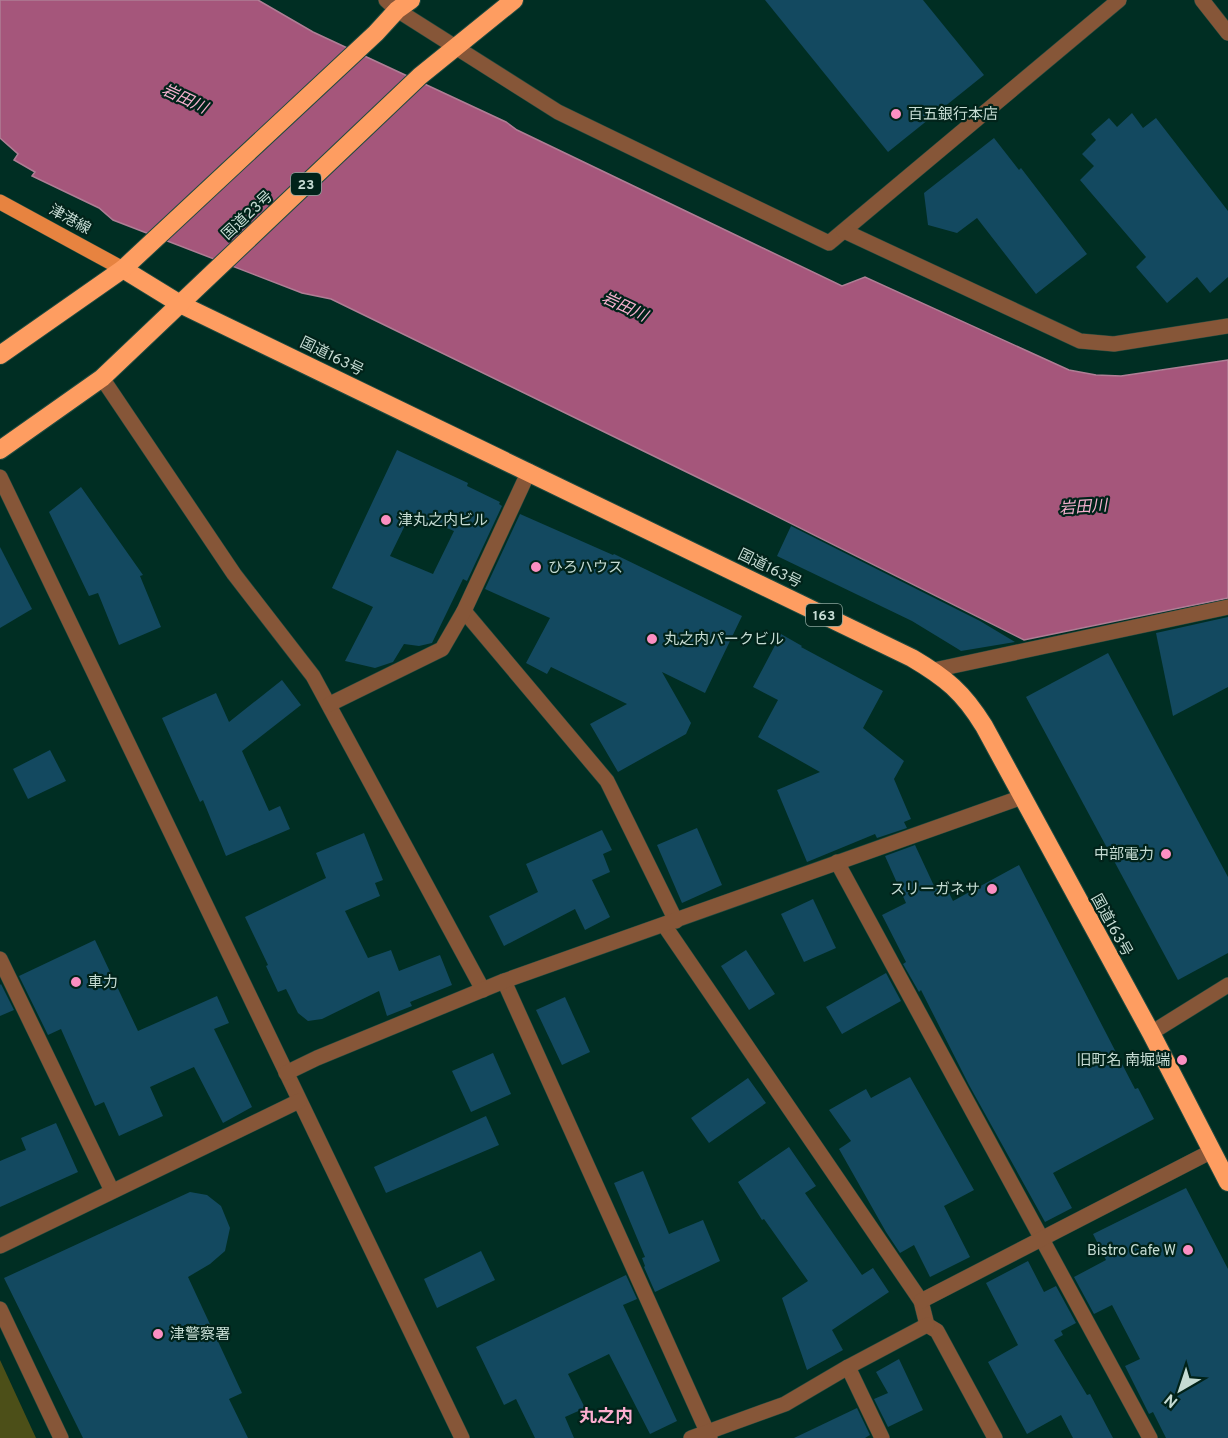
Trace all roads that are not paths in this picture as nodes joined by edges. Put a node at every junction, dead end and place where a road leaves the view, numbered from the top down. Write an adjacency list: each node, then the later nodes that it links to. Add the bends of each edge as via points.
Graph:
1 (514, 0): 6 (highway, 国道23号 / 23)
2 (1119, 0): 8 (street)
3 (1202, 0): 5 (street)
4 (398, 3): 6 (street); 9 (highway, via 376,33)
5 (1228, 33)
6 (455, 47): 8 (street, via 558,112 829,243); 10 (highway, 国道23号 / 23)
7 (0, 202): 9 (main road, 津港線)
8 (844, 231): 11 (street, via 1080,341 1114,344)
9 (123, 269): 10 (highway, 国道163号 / 163); 12 (highway)
10 (186, 298): 13 (highway, 国道23号 / 23); 15 (highway, 国道163号 / 163)
11 (1228, 326)
12 (0, 356)
13 (102, 378): 14 (highway, 国道23号 / 23); 20 (street, via 234,574)
14 (0, 450)
15 (529, 471): 18 (street); 19 (highway, 国道163号 / 163)
16 (0, 477): 29 (street)
17 (1228, 608): 19 (street)
18 (464, 611): 20 (street, via 442,649); 23 (street, via 608,781)
19 (934, 670): 21 (highway, 国道163号 / 163, via 966,698)
20 (330, 704): 27 (street)
21 (1022, 797): 22 (street); 28 (highway, 国道163号 / 163)
22 (837, 862): 23 (street); 34 (street)
23 (670, 923): 25 (street); 36 (street)
24 (0, 959): 33 (street)
25 (504, 981): 27 (street); 40 (street)
26 (1228, 985): 28 (street)
27 (483, 990): 29 (street)
28 (1151, 1033): 31 (highway, 国道163号 / 163)
29 (286, 1073): 30 (street)
30 (299, 1101): 33 (street); 42 (street)
31 (1212, 1151): 32 (highway, 国道163号 / 163); 34 (street)
32 (1228, 1182)
33 (112, 1191): 35 (street)
34 (1041, 1238): 36 (street); 46 (street)
35 (0, 1246)
36 (921, 1301): 38 (street)
37 (0, 1309): 41 (street)
38 (927, 1325): 39 (street); 45 (street, via 937,1331)
39 (848, 1367): 40 (street, via 785,1404); 44 (street)
40 (709, 1435): 43 (street)
41 (61, 1438)
42 (462, 1438)
43 (691, 1438)
44 (882, 1438)
45 (994, 1438)
46 (1150, 1438)

